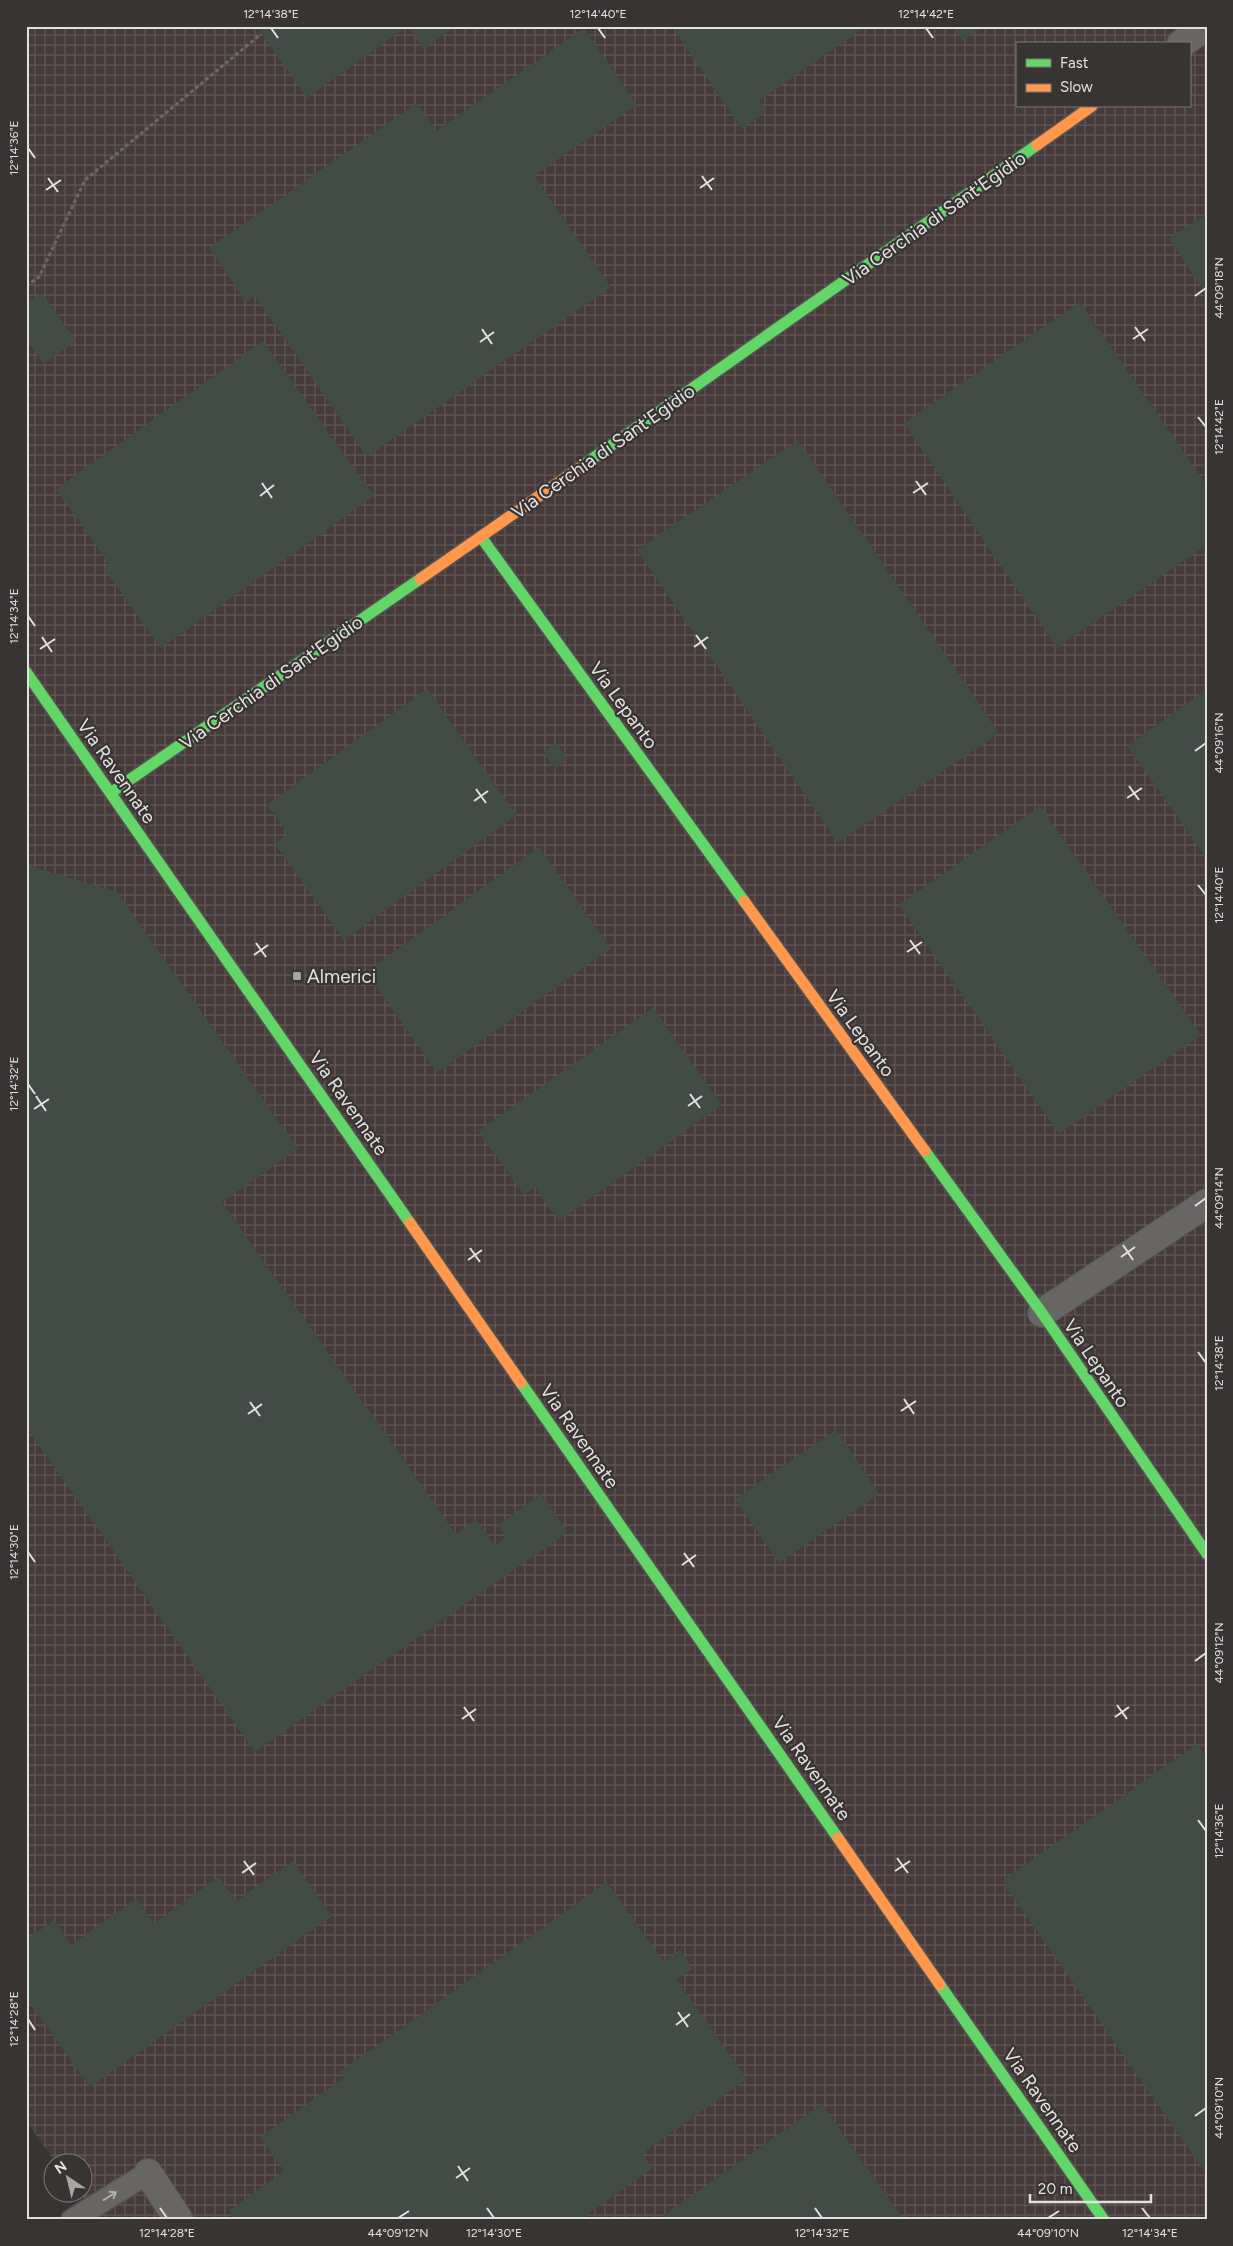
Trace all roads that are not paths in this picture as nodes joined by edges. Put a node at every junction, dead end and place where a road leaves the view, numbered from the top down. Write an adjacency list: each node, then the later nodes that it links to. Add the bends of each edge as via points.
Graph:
1 (1206, 26): 2 (street)
2 (1184, 42)
3 (1089, 108): 4 (street, Via Cerchia di Sant'Egidio)
4 (481, 537): 6 (street, Via Cerchia di Sant'Egidio); 8 (street, Via Lepanto)
5 (26, 672): 6 (street, Via Ravennate)
6 (112, 792): 13 (street, Via Ravennate)
7 (1207, 1203): 8 (street)
8 (1042, 1313): 9 (street, Via Lepanto)
9 (1207, 1554)
10 (148, 2173): 11 (lane, one-way to 10); 12 (street)
11 (72, 2220)
12 (180, 2220)
13 (1104, 2220)

